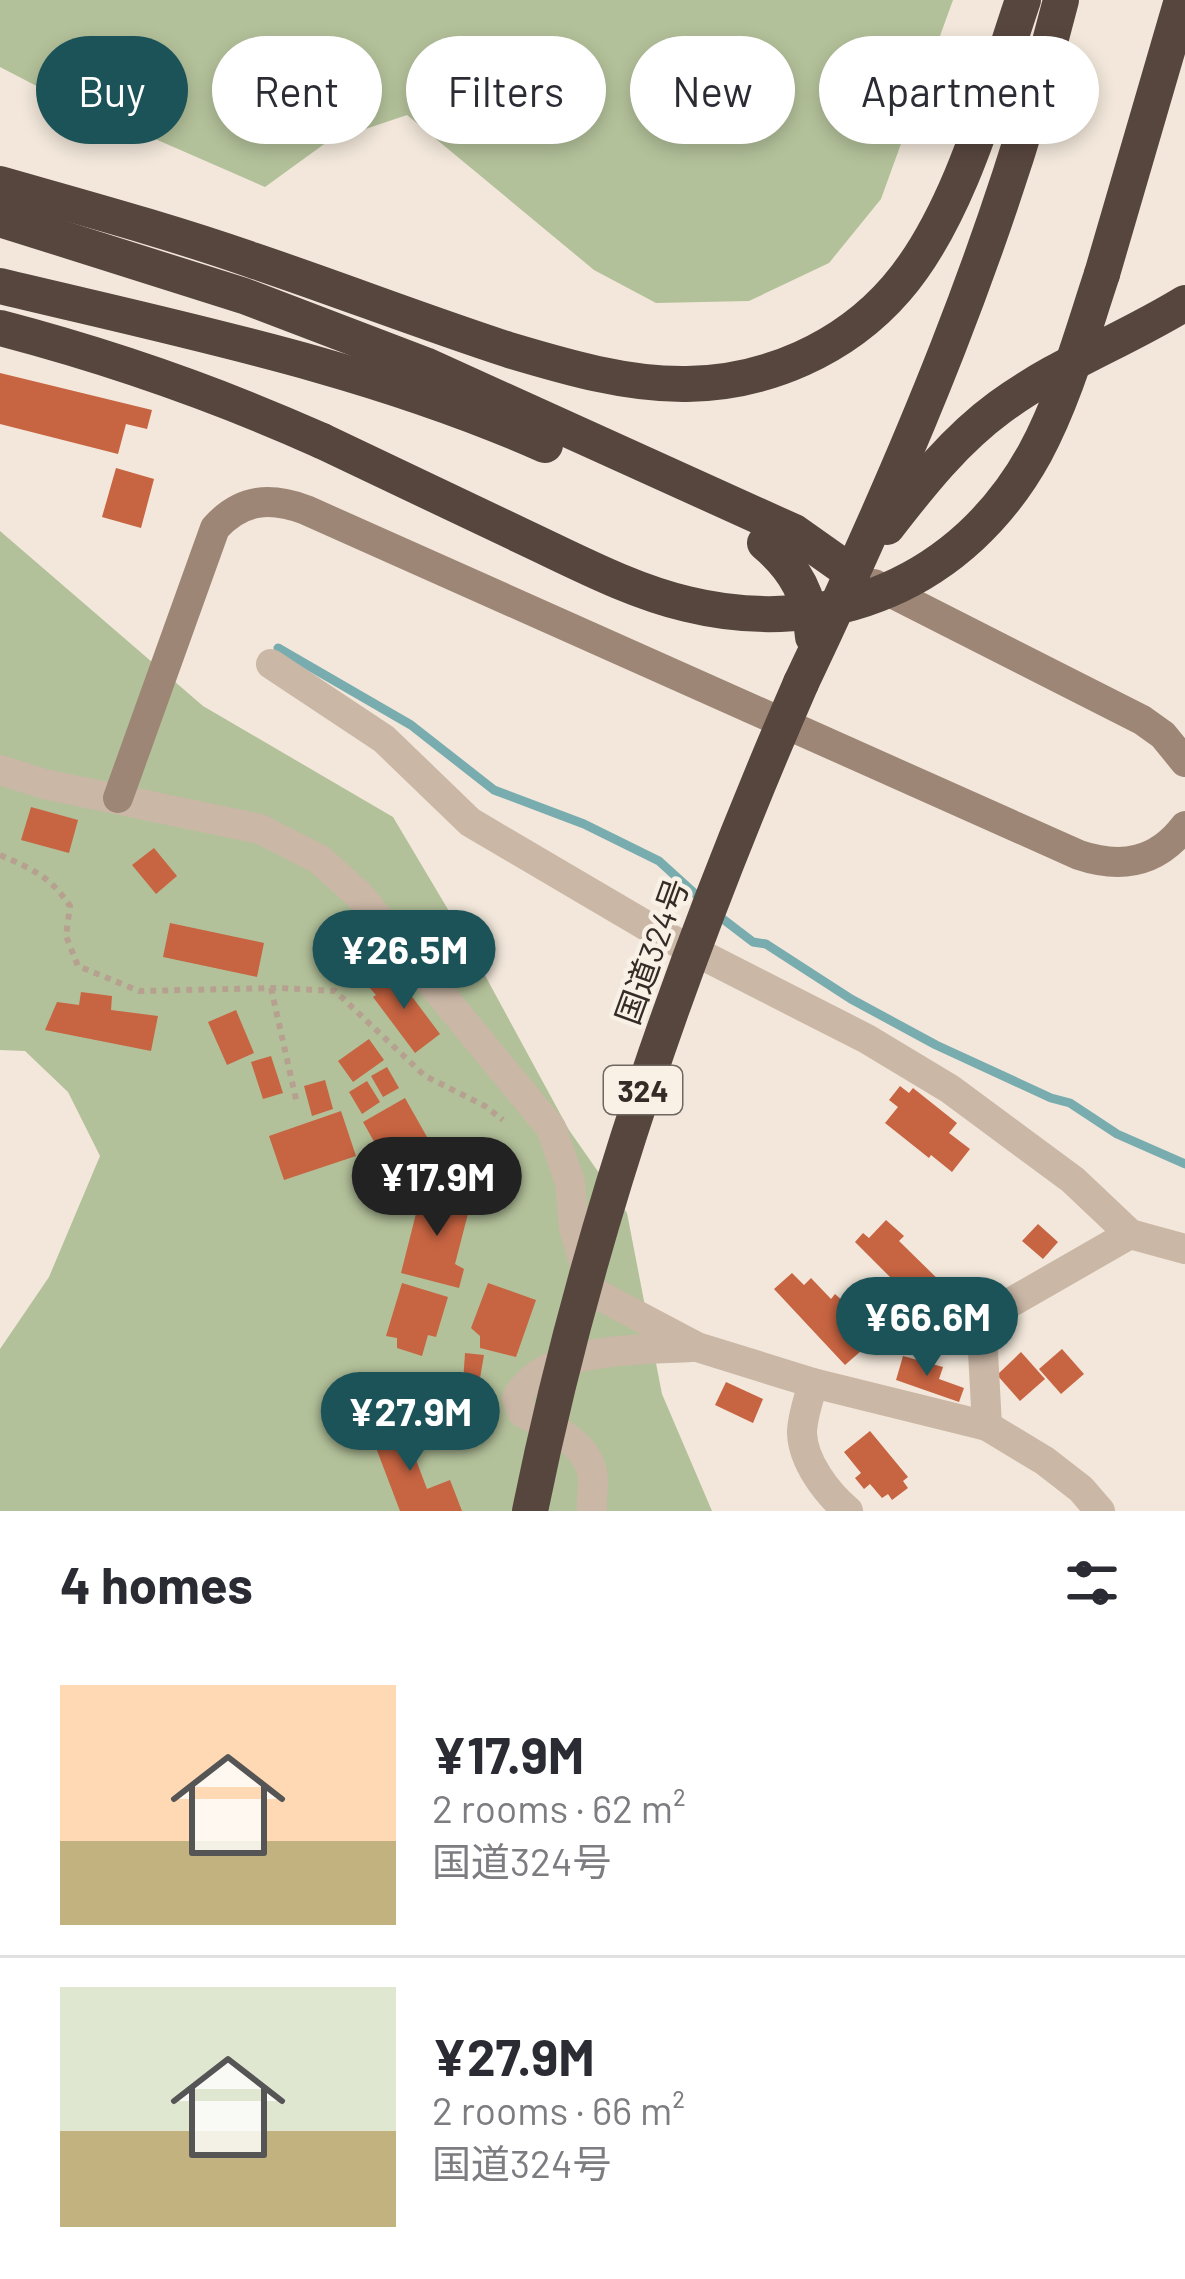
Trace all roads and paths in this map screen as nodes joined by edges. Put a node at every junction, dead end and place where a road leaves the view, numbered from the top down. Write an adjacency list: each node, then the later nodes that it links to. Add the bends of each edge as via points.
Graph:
1 (1023, 0): 6 (highway, via 957,186 910,272 837,340 741,378 660,383 604,375 422,322 254,260)
2 (1061, 0): 11 (highway, via 987,248)
3 (1182, 0): 9 (highway, bridge, via 1075,357 1021,475 960,546 920,574 847,605 745,614 658,596 197,388)
4 (0, 184): 6 (highway)
5 (0, 219): 6 (highway)
6 (126, 239): 11 (highway, via 794,532)
7 (0, 286): 10 (highway, via 296,359 461,411)
8 (1185, 303): 11 (highway, via 1029,387 975,426)
9 (0, 328)
10 (765, 543): 11 (highway); 13 (highway, via 803,588 813,641)
11 (852, 573): 13 (highway, 国道324号 / 324); 14 (street, via 1142,720)
12 (271, 664): 22 (street, via 384,739 470,821 950,1089 1073,1180)
13 (805, 674): 27 (highway, 国道324号 / 324, bridge, via 646,1079)
14 (1185, 762)
15 (0, 770): 16 (street)
16 (118, 798): 17 (street, via 215,528 237,508 268,500 306,510 1097,861 1155,854); 21 (street, via 260,829 319,859 359,895)
17 (1185, 826)
18 (0, 855): 19 (path, via 57,887 70,906 66,936 78,967 140,991)
19 (272, 988): 20 (path); 21 (path, via 335,991 425,1076 485,1106 528,1140)
20 (297, 1104)
21 (551, 1128): 24 (street, via 593,1292)
22 (1130, 1234): 23 (street); 26 (street, via 989,1315 982,1333)
23 (1185, 1249)
24 (697, 1347): 25 (street); 28 (street, via 601,1352 556,1365 524,1386 522,1412 585,1452)
25 (813, 1383): 26 (street); 29 (street, via 805,1446 817,1476)
26 (987, 1426): 30 (street, via 1045,1461)
27 (530, 1511)
28 (592, 1511)
29 (848, 1511)
30 (1100, 1511)

